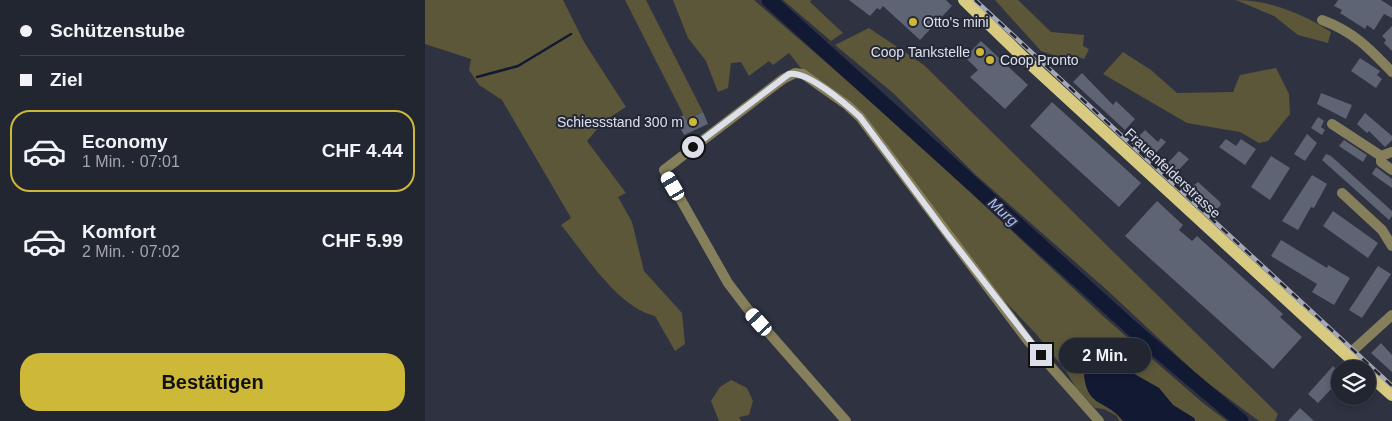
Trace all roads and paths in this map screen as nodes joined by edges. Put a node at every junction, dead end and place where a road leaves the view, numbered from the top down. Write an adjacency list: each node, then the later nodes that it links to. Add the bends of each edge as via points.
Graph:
1 (964, 0): 11 (main road, Frauenfelderstrasse)
2 (1322, 20): 3 (street, via 1344,28 1361,40)
3 (1392, 72)
4 (1333, 124): 6 (street)
5 (1392, 152): 6 (street)
6 (1381, 156): 7 (street, via 1381,162)
7 (1392, 170)
8 (1342, 192): 9 (street, via 1382,230)
9 (1392, 246)
10 (1392, 315): 11 (street)
11 (1348, 355): 12 (main road, Frauenfelderstrasse)
12 (1353, 360)
13 (1376, 382): 14 (main road)
14 (1392, 396)
15 (846, 421): 16 (street, via 728,283 664,170 789,74 795,73 803,74 860,117 1029,342)
16 (1099, 421)

